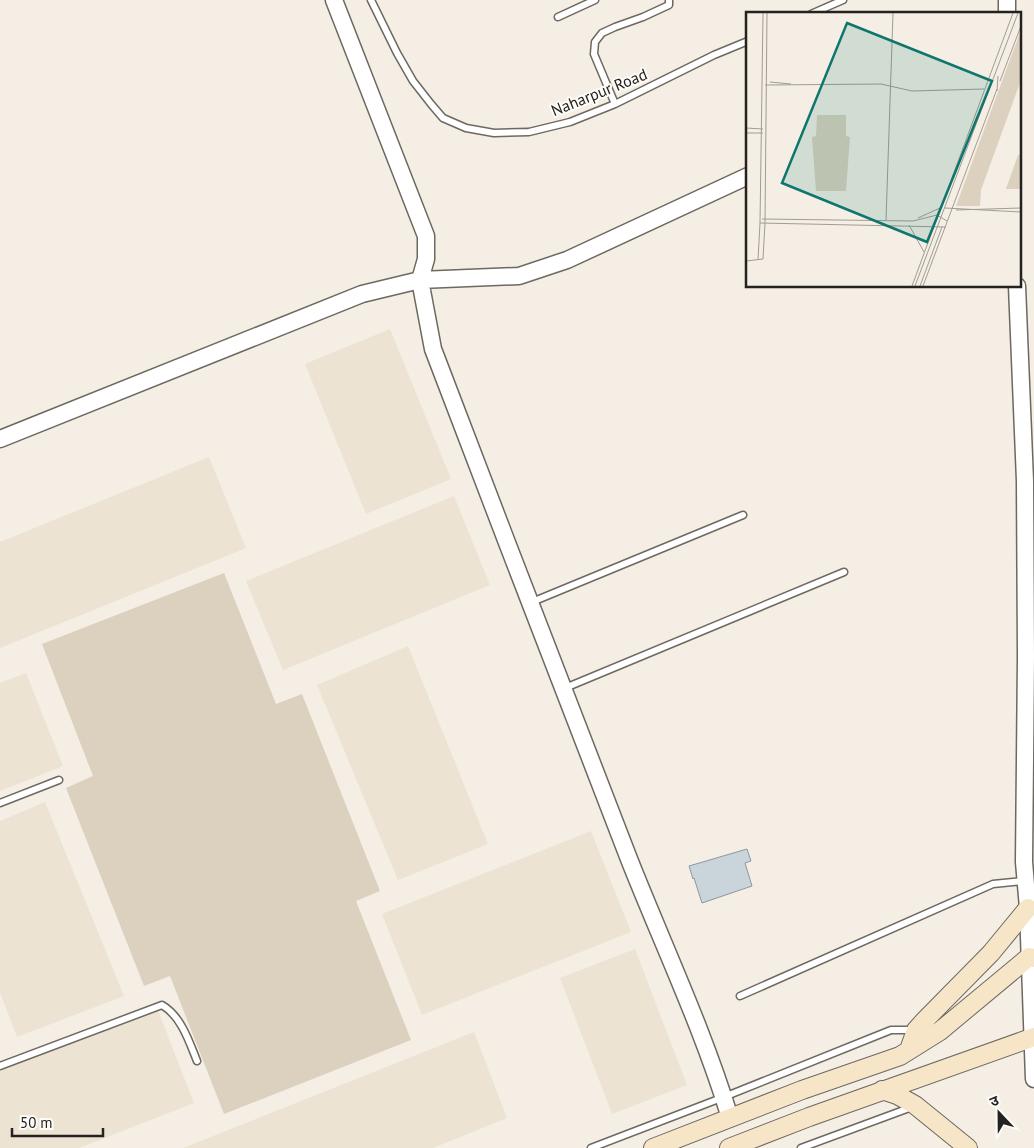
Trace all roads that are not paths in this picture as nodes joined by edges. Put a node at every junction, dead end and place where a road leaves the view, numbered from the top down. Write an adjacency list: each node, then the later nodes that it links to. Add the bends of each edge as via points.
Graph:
1 (334, 0): 11 (street, via 426,236 426,259)
2 (371, 0): 9 (lane, Naharpur Road, via 413,81 444,118 466,128 494,133 529,132 570,122)
3 (595, 0): 7 (lane)
4 (669, 0): 9 (lane, via 668,5 602,33 595,42 594,54)
5 (843, 0): 6 (lane)
6 (816, 12)
7 (558, 16)
8 (746, 42): 9 (lane, Naharpur Road)
9 (615, 104)
10 (746, 177): 11 (street, via 567,260 519,276)
11 (420, 280): 13 (street, via 362,294); 16 (street, via 433,349)
12 (1017, 288): 20 (street, via 1025,480)
13 (0, 439)
14 (744, 515): 16 (lane)
15 (844, 572): 17 (lane)
16 (531, 603): 17 (street)
17 (564, 688): 31 (street)
18 (59, 780): 19 (lane)
19 (0, 802)
20 (1026, 881): 21 (street); 23 (lane, via 993,884)
21 (1031, 907): 22 (street); 24 (main road)
22 (1032, 957): 25 (street); 26 (main road, via 940,1031)
23 (740, 996)
24 (916, 1030): 26 (main road); 31 (lane, via 891,1030)
25 (1033, 1038): 29 (street); 30 (main road)
26 (908, 1050): 33 (main road, via 900,1056)
27 (197, 1061): 28 (lane, via 184,1029 170,1009 162,1005)
28 (0, 1066)
29 (1034, 1080)
30 (882, 1090): 32 (main road); 36 (main road)
31 (724, 1097): 33 (street); 34 (lane)
32 (915, 1105): 37 (lane); 38 (main road)
33 (730, 1118): 35 (main road)
34 (591, 1148)
35 (653, 1148)
36 (729, 1148)
37 (801, 1148)
38 (968, 1148)

